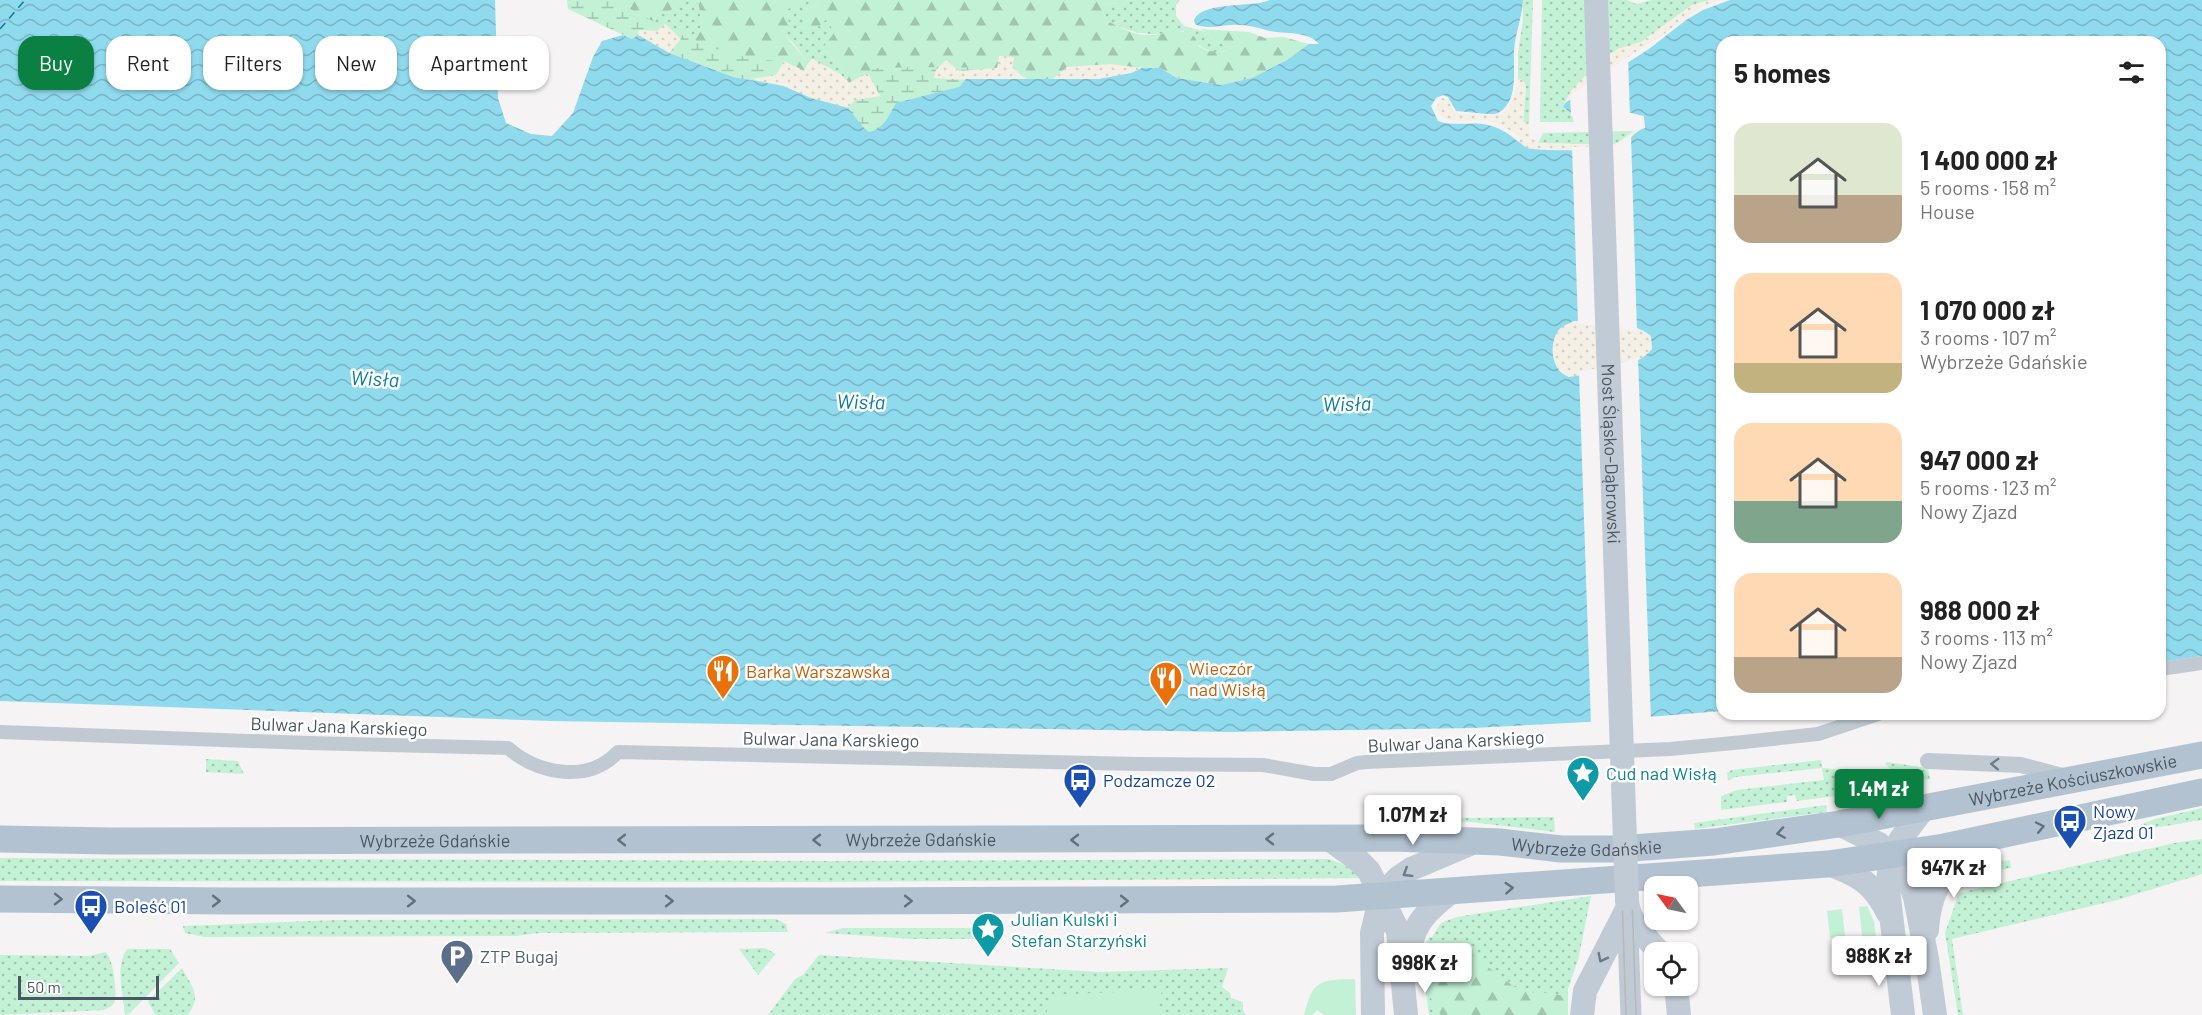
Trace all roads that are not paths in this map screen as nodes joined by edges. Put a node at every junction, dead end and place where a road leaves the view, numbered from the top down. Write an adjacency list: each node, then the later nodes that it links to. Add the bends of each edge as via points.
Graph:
1 (1596, 0): 21 (main road, Most Śląsko-Dąbrowski, bridge)
2 (2202, 663): 3 (street)
3 (2166, 668)
4 (1860, 720): 5 (street, Bulwar Jana Karskiego, via 1818,734 1670,749 1357,763 1331,774 1263,765 618,752 594,767 569,772 543,769 508,748)
5 (0, 732)
6 (2202, 755): 8 (main road, Wybrzeże Kościuszkowskie)
7 (1928, 761): 8 (street, one-way to 7, via 2021,765)
8 (2072, 779): 10 (main road, Wybrzeże Kościuszkowskie)
9 (2202, 792): 14 (main road, one-way to 9)
10 (1924, 808): 11 (main road, Wybrzeże Kościuszkowskie); 16 (main road)
11 (1839, 824): 15 (main road, Wybrzeże Gdańskie, one-way to 15, via 1756,837 1627,848 1561,849); 16 (main road, via 1879,844)
12 (0, 839): 13 (main road, Wybrzeże Gdańskie, one-way to 12)
13 (1329, 839): 15 (main road, Wybrzeże Gdańskie); 19 (main road, via 1369,871)
14 (1983, 840): 16 (main road); 24 (main road, via 1942,876 1933,895)
15 (1477, 841): 19 (main road, one-way to 19, via 1411,869)
16 (1890, 856): 17 (main road); 22 (main road, via 1888,888); 24 (main road, via 1913,889)
17 (1828, 864): 18 (main road, Wybrzeże Gdańskie, one-way to 17); 22 (main road, via 1850,872 1875,890)
18 (1451, 892): 19 (main road, Wybrzeże Gdańskie); 25 (main road, via 1418,924)
19 (1381, 896): 20 (main road, Wybrzeże Gdańskie, one-way to 19, via 1081,901); 25 (main road, via 1398,931); 27 (main road, via 1372,933)
20 (0, 899)
21 (1627, 904): 23 (main road, via 1633,921); 29 (main road, one-way to 29, via 1585,991); 30 (street)
22 (1893, 924): 32 (main road)
23 (1651, 942)
24 (1927, 959): 33 (main road)
25 (1403, 976): 28 (main road)
26 (1677, 996): 31 (main road)
27 (1373, 1015)
28 (1406, 1015)
29 (1582, 1015)
30 (1631, 1015)
31 (1679, 1015)
32 (1903, 1015)
33 (1935, 1015)

